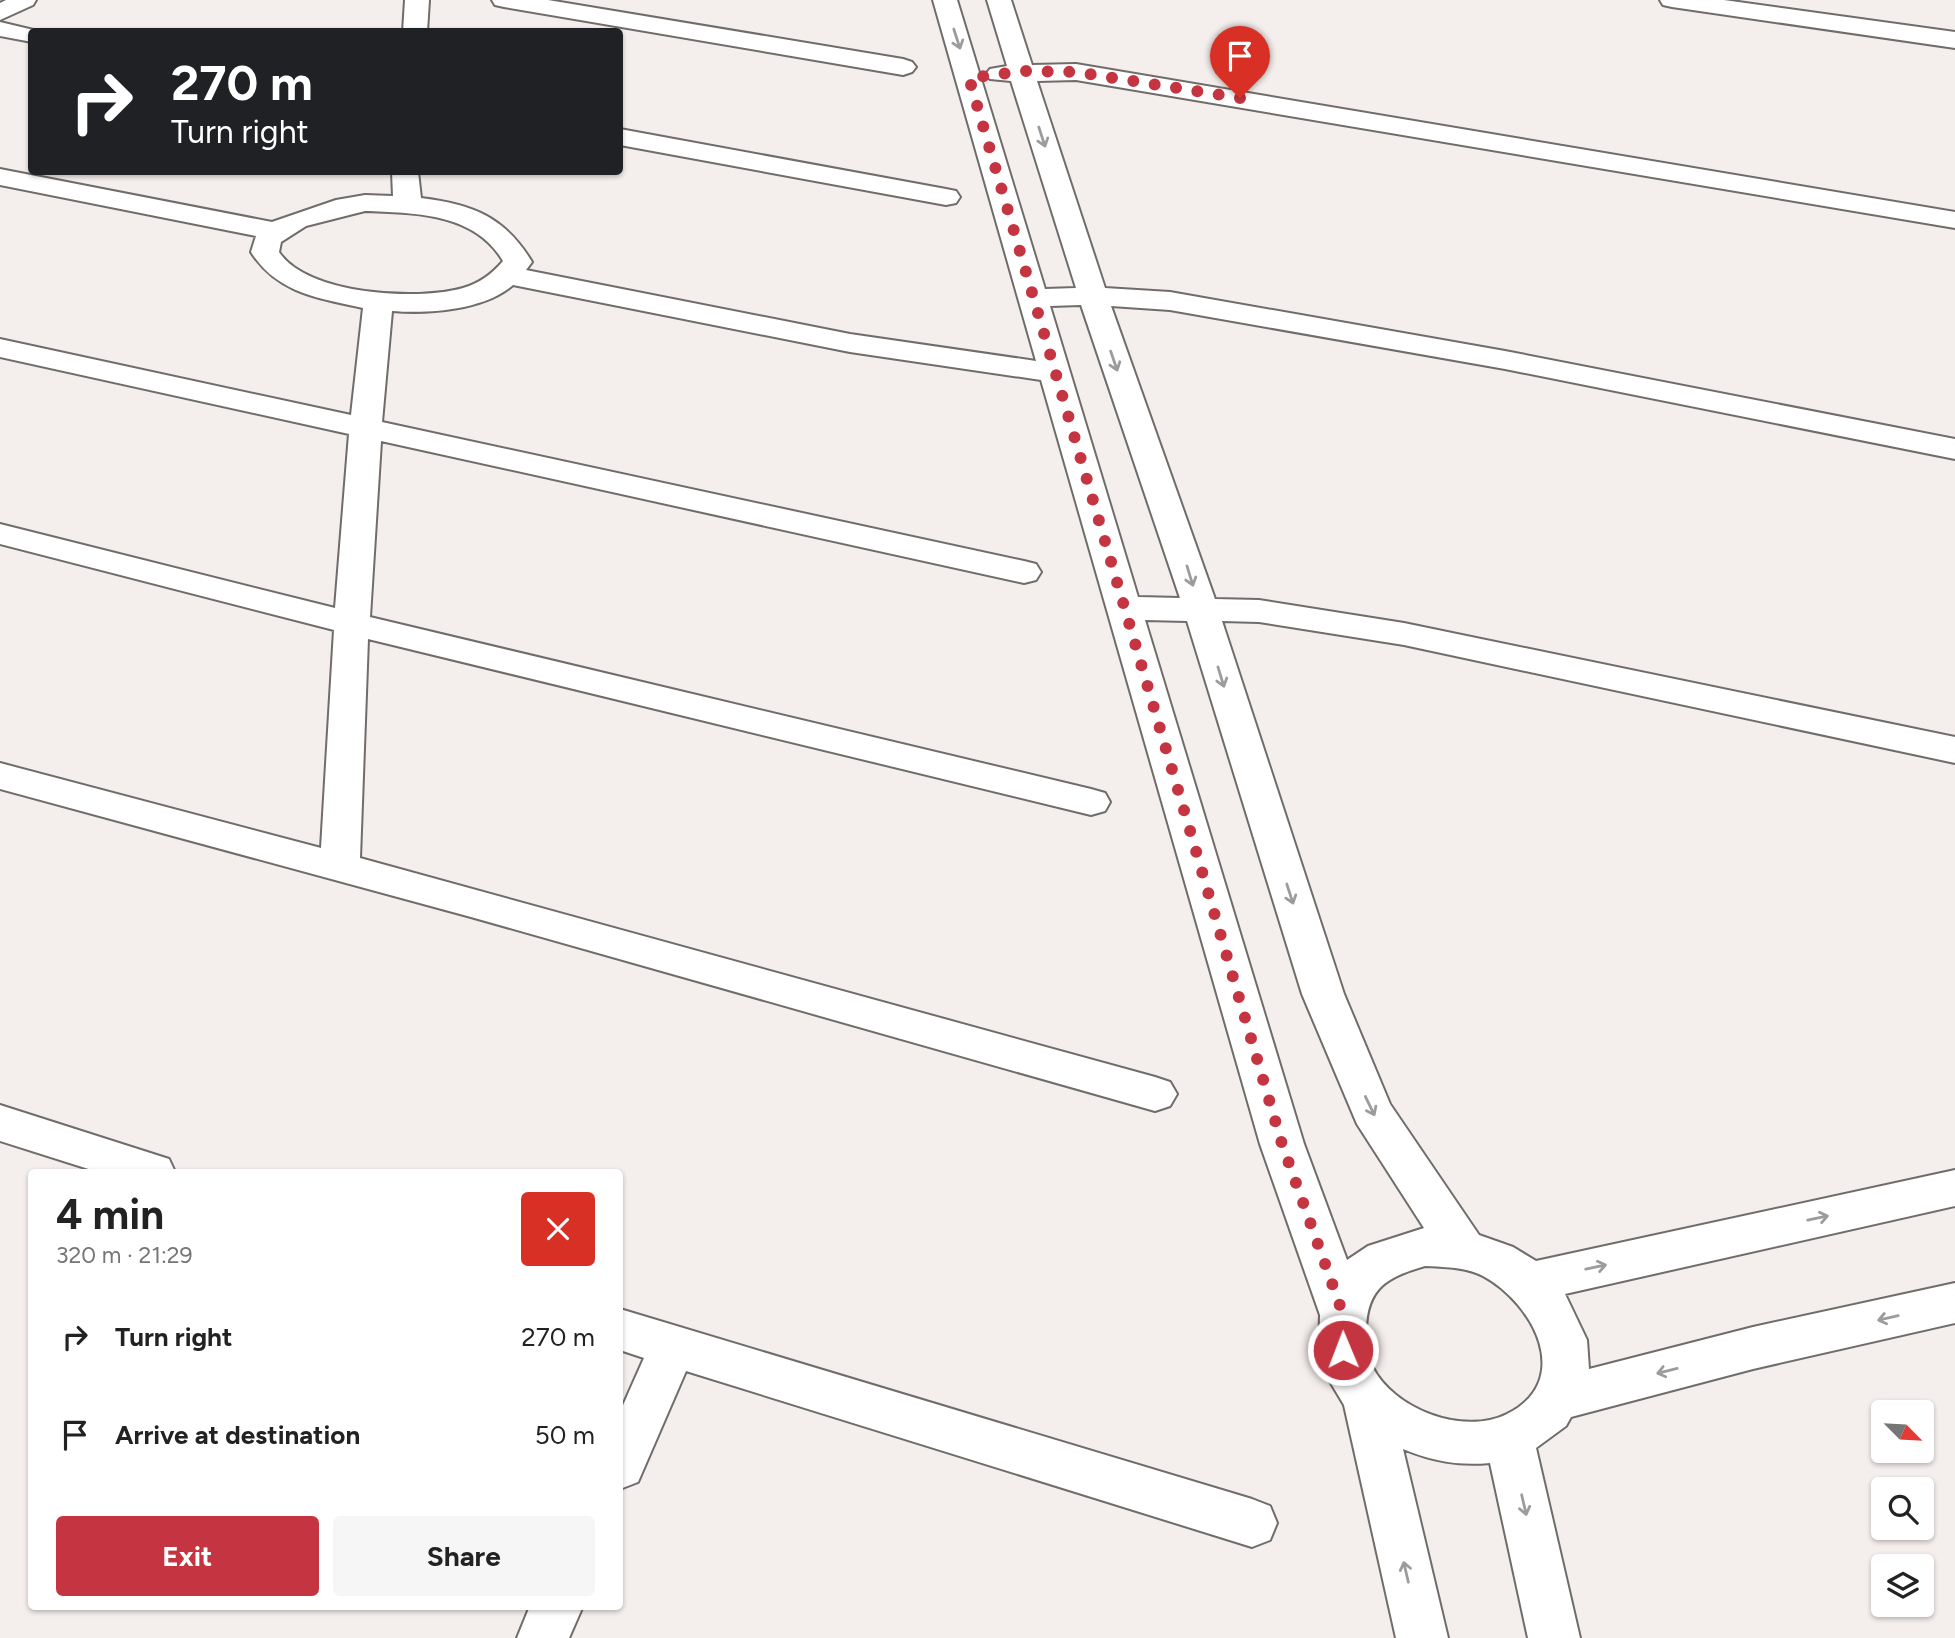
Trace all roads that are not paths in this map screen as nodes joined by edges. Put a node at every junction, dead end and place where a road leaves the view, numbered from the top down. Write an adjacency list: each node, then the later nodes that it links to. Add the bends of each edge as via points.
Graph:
1 (24, 0): 7 (street)
2 (417, 0): 8 (street)
3 (504, 0): 12 (street)
4 (945, 0): 14 (street, one-way to 14)
5 (999, 0): 13 (street)
6 (1672, 0): 11 (street)
7 (0, 13)
8 (415, 28)
9 (0, 29): 10 (street)
10 (28, 34)
11 (1955, 40)
12 (904, 67)
13 (1023, 71): 14 (street); 20 (street, via 1076,72); 23 (street, one-way to 23)
14 (969, 78): 24 (street)
15 (623, 138): 18 (street)
16 (405, 175): 19 (street)
17 (0, 177): 21 (street)
18 (946, 197)
19 (407, 204): 21 (street, via 330,207 301,216); 22 (street, via 443,210 489,228 518,262)
20 (1955, 220)
21 (276, 232): 25 (street, via 265,249 274,265 288,275 331,292)
22 (511, 275): 25 (street, via 464,296 429,302); 27 (street, via 842,342 958,362)
23 (1093, 296): 24 (street); 29 (street, via 1170,301 1291,322); 33 (street, one-way to 33)
24 (1033, 298): 27 (street)
25 (378, 302): 28 (street)
26 (0, 348): 28 (street)
27 (1055, 372): 32 (street)
28 (365, 426): 31 (street); 34 (street)
29 (1955, 449)
30 (0, 534): 34 (street)
31 (1024, 572)
32 (1125, 608): 33 (street); 46 (street, via 1282,1144)
33 (1201, 612): 35 (street, via 1259,611 1404,634); 43 (street, one-way to 43, via 1328,1006 1372,1112)
34 (353, 624): 37 (street); 38 (street)
35 (1955, 750)
36 (0, 776): 38 (street)
37 (1091, 802)
38 (340, 867): 39 (street)
39 (1155, 1094)
40 (0, 1123): 41 (street)
41 (144, 1169)
42 (1955, 1188): 44 (street, one-way to 42)
43 (1463, 1249): 44 (street, via 1499,1262); 46 (street, via 1425,1247 1391,1256 1363,1274 1345,1302)
44 (1529, 1282): 50 (street, via 1552,1308 1565,1339 1567,1369)
45 (1955, 1303): 50 (street, one-way to 50, via 1753,1348)
46 (1343, 1314): 49 (street, via 1339,1334 1347,1367)
47 (623, 1331): 48 (street)
48 (672, 1348): 52 (street); 53 (street)
49 (1367, 1399): 51 (street, via 1398,1425 1437,1441 1474,1445); 56 (street, one-way to 49)
50 (1558, 1399): 51 (street, via 1538,1422)
51 (1509, 1439): 57 (street, one-way to 57)
52 (623, 1459)
53 (1252, 1523)
54 (555, 1610): 55 (street)
55 (543, 1638)
56 (1422, 1638)
57 (1555, 1638)

